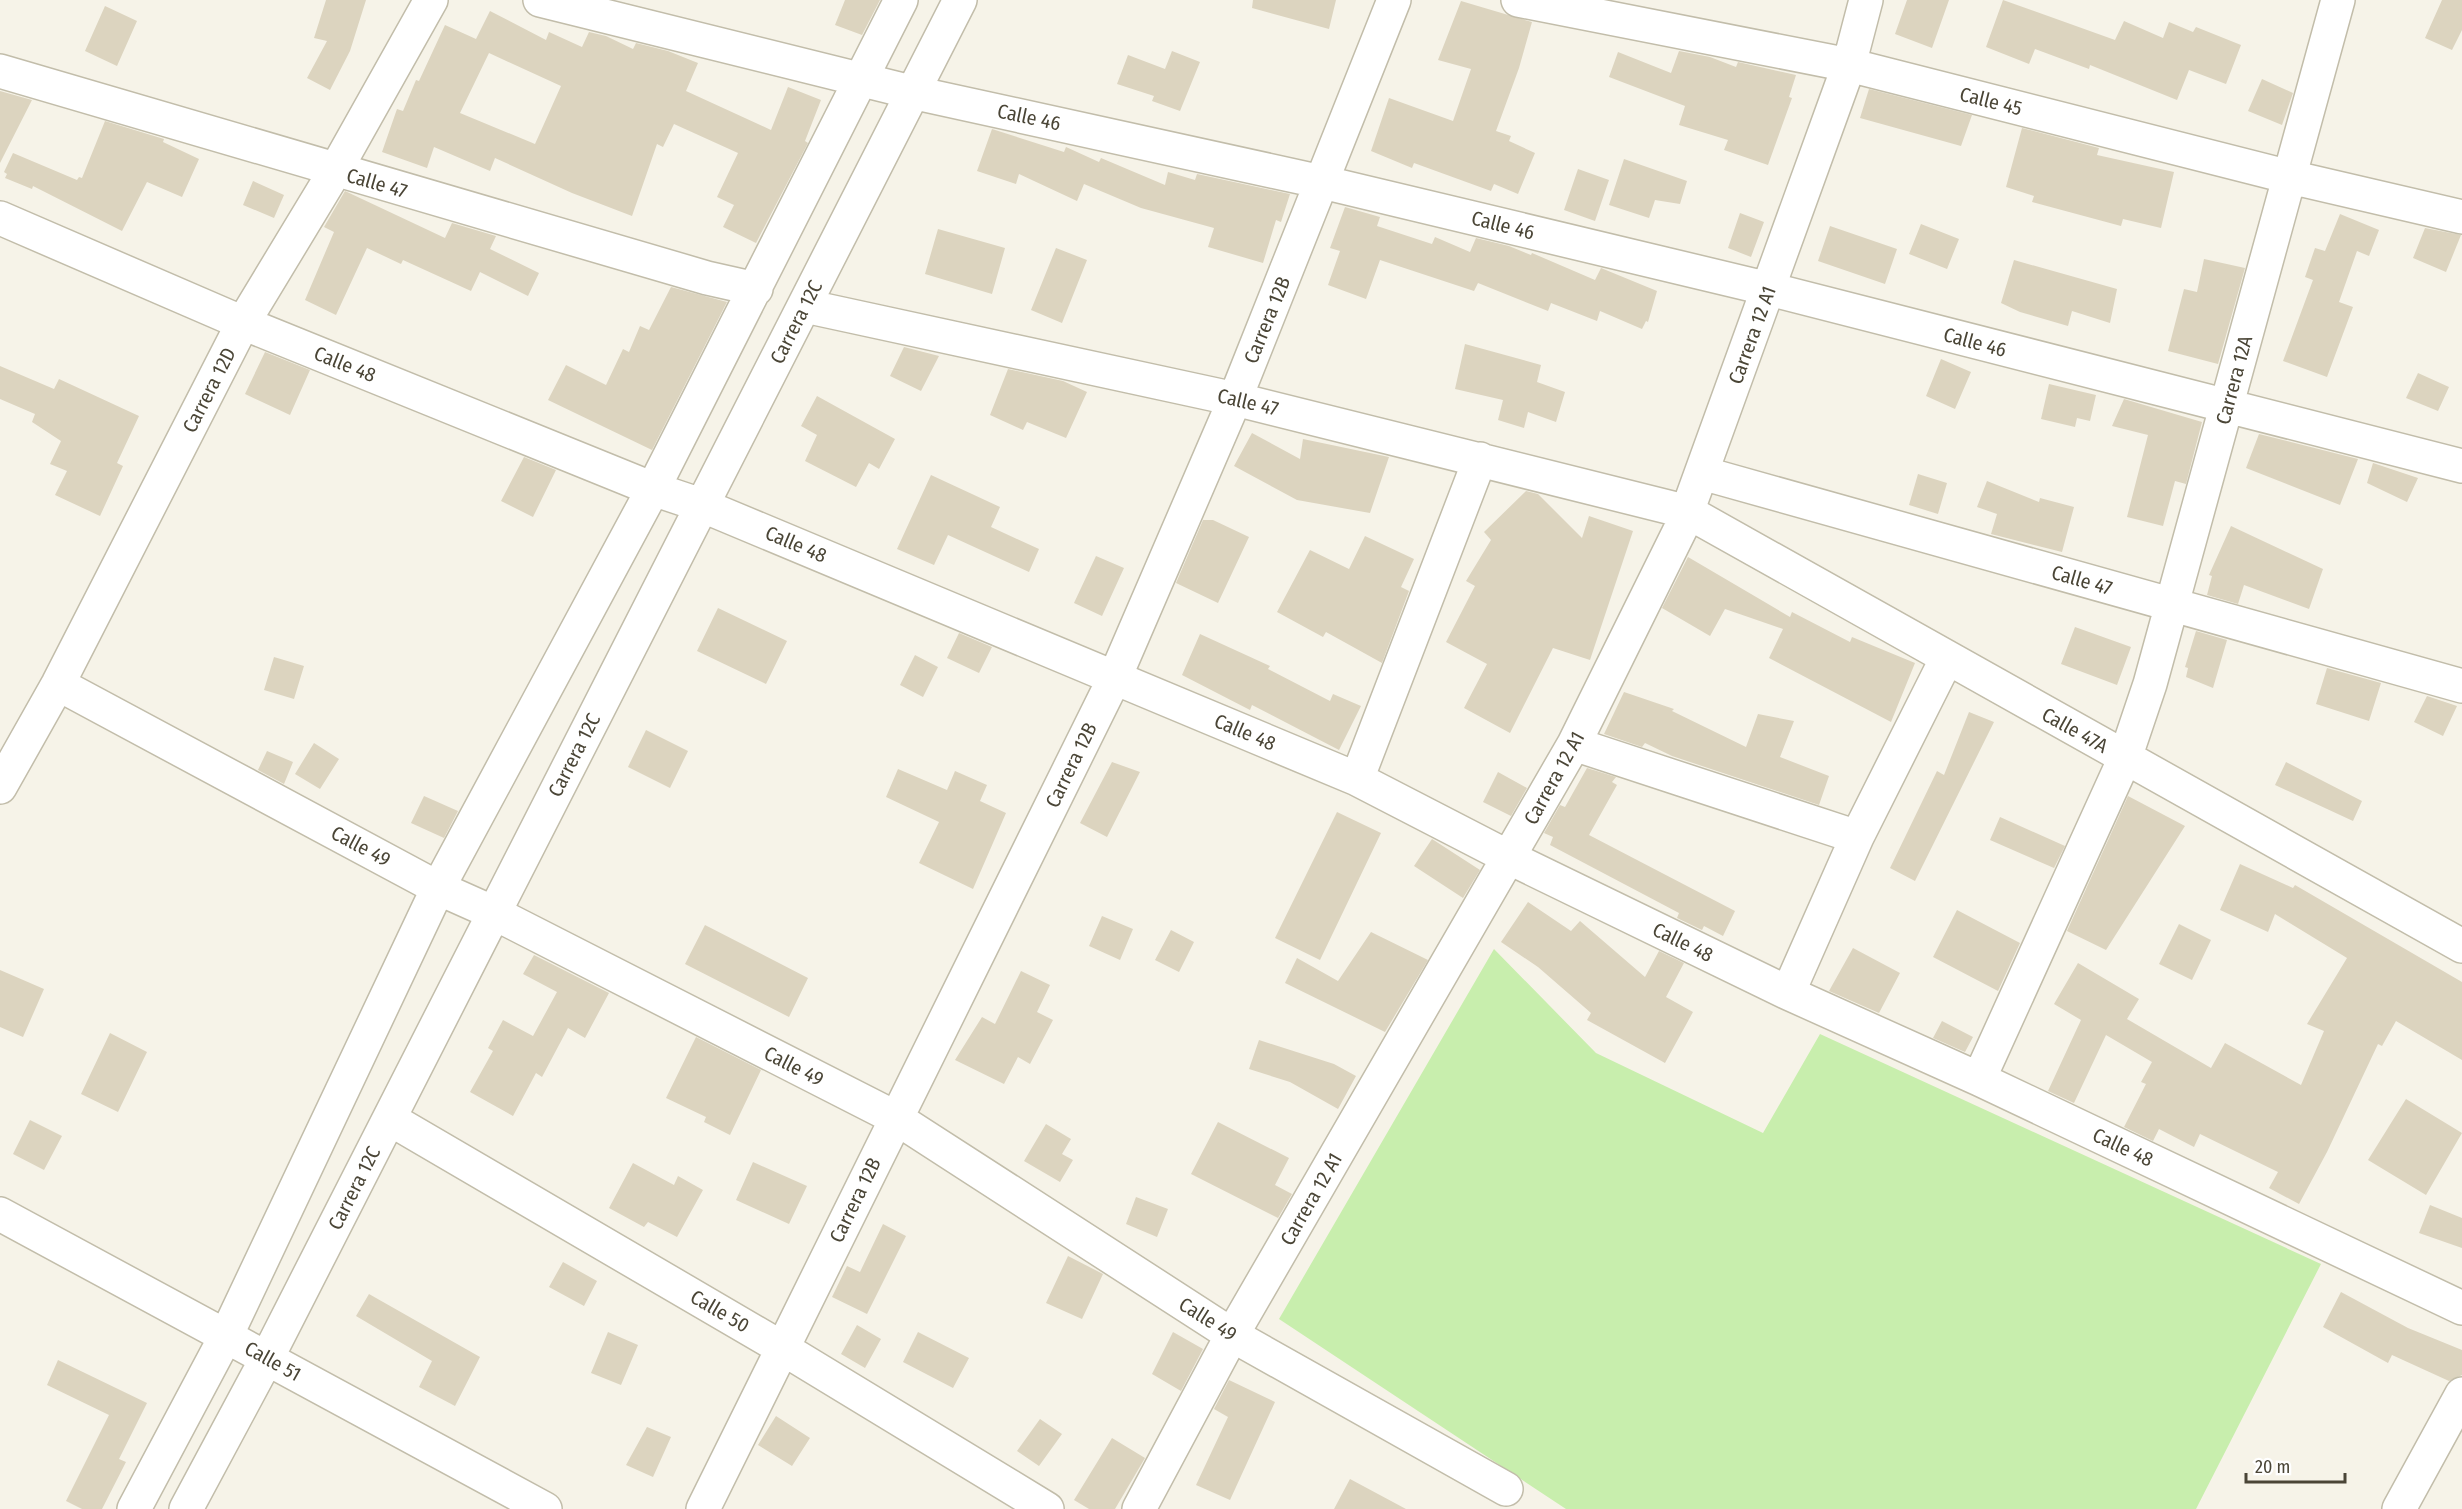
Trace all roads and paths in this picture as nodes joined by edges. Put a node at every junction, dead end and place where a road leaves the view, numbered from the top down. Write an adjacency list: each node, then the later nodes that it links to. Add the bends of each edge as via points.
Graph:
1 (430, 0): 13 (street, Carrera 12D)
2 (540, 0): 11 (street, Calle 46)
3 (901, 0): 11 (street)
4 (960, 0): 12 (street, Carrera 12C)
5 (1394, 0): 15 (street, Carrera 12B)
6 (1518, 0): 9 (street, Calle 45)
7 (1866, 0): 9 (street, Carrera 12 A1)
8 (2338, 0): 14 (street, Carrera 12A)
9 (1849, 65): 14 (street, Calle 45); 19 (street, Carrera 12 A1)
10 (0, 71): 13 (street, Calle 47)
11 (860, 78): 12 (street, Calle 46); 18 (street)
12 (911, 92): 15 (street, Calle 46); 20 (street, Carrera 12C)
13 (335, 171): 18 (street, Calle 47); 21 (street, Carrera 12D)
14 (2290, 177): 16 (street, Calle 45); 23 (street, Carrera 12A)
15 (1322, 182): 19 (street, Calle 46); 22 (street, Carrera 12B)
16 (2462, 217)
17 (0, 218): 21 (street, Calle 48)
18 (756, 289): 27 (street)
19 (1769, 289): 23 (street, Calle 46); 26 (street, Carrera 12 A1)
20 (805, 306): 22 (street, Calle 47); 28 (street, Carrera 12C)
21 (243, 323): 27 (street, Calle 48); 33 (street, Carrera 12D)
22 (1235, 399): 24 (street, Calle 47); 32 (street, Carrera 12B)
23 (2226, 407): 25 (street, Calle 46); 30 (street, Carrera 12A)
24 (1480, 459): 29 (street, Calle 47); 37 (street)
25 (2462, 466)
26 (1702, 473): 29 (street, Carrera 12 A1); 30 (street, Calle 47)
27 (653, 489): 28 (street, Calle 48); 41 (street)
28 (701, 505): 32 (street, Calle 48); 42 (street, Carrera 12C)
29 (1688, 512): 31 (street, Calle 47A); 35 (street, Carrera 12 A1)
30 (2172, 605): 34 (street, Calle 47); 36 (street, Carrera 12A)
31 (1947, 658): 36 (street, Calle 47A); 39 (street)
32 (1115, 676): 37 (street, Calle 48); 46 (street, Carrera 12B)
33 (58, 684): 38 (street, Carrera 12D); 41 (street, Calle 49)
34 (2462, 686)
35 (1574, 744): 39 (street); 40 (street, Carrera 12 A1)
36 (2125, 758): 43 (street, Calle 47A); 45 (street, Carrera 12A)
37 (1357, 780): 40 (street, Calle 48)
38 (0, 787)
39 (1857, 837): 44 (street)
40 (1510, 858): 44 (street, Calle 48); 50 (street, Carrera 12 A1)
41 (438, 888): 42 (street, Calle 49); 51 (street)
42 (494, 913): 46 (street, Calle 49); 47 (street, Carrera 12C)
43 (2462, 946)
44 (1788, 993): 45 (street, Calle 48)
45 (1979, 1079): 49 (street, Calle 48)
46 (896, 1118): 50 (street, Calle 49); 52 (street, Carrera 12B)
47 (390, 1119): 52 (street, Calle 50); 53 (street, Carrera 12C)
48 (0, 1214): 51 (street, Calle 51)
49 (2462, 1308)
50 (1232, 1335): 55 (street, Calle 49); 62 (street, Carrera 12 A1)
51 (226, 1336): 53 (street, Calle 51); 57 (street)
52 (782, 1348): 60 (street, Carrera 12B); 61 (street, Calle 50)
53 (267, 1358): 58 (street, Carrera 12C); 59 (street, Calle 51)
54 (2462, 1394): 56 (street)
55 (1506, 1489)
56 (2410, 1505)
57 (134, 1509)
58 (186, 1509)
59 (545, 1509)
60 (703, 1509)
61 (1047, 1509)
62 (1139, 1509)

